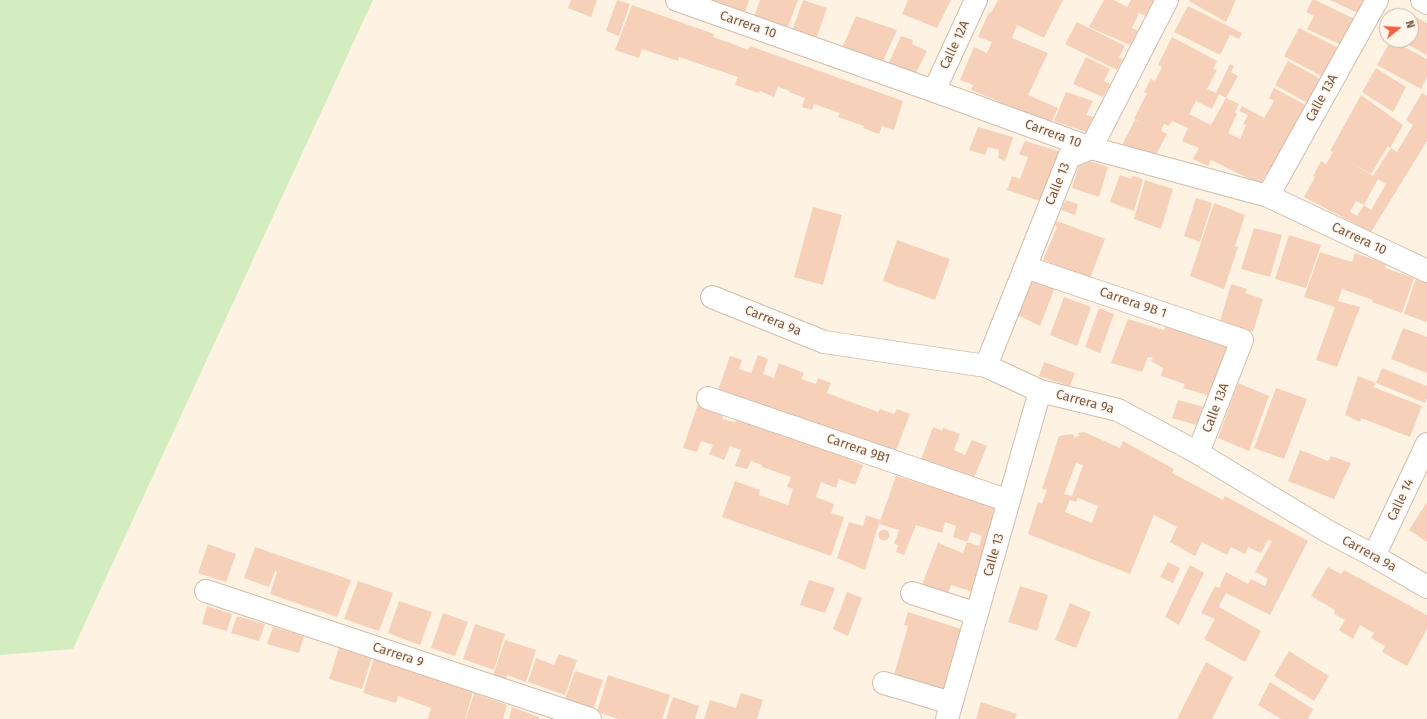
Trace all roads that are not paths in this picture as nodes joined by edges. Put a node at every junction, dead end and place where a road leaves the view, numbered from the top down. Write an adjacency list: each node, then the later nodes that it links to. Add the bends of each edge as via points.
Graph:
1 (677, 0): 7 (street, Carrera 10)
2 (976, 0): 7 (street, Calle 12A)
3 (1167, 0): 8 (street)
4 (1377, 0): 9 (street, Calle 13A)
5 (1422, 0): 6 (street)
6 (1427, 3)
7 (934, 91): 8 (street, Carrera 10)
8 (1092, 148): 9 (street, Carrera 10); 10 (street, Calle 13, via 1069,157)
9 (1268, 196): 11 (street, Carrera 10)
10 (1025, 266): 13 (street, Carrera 9B 1); 14 (street, Calle 13)
11 (1427, 271)
12 (712, 297): 14 (street, Carrera 9a, via 824,342)
13 (1242, 340): 18 (street, Calle 13A)
14 (986, 366): 15 (street, Carrera 9a)
15 (1040, 391): 18 (street, Carrera 9a, via 1118,410); 19 (street, Calle 13)
16 (708, 398): 19 (street, Carrera 9B1)
17 (1427, 444): 20 (street, Calle 14)
18 (1198, 453): 20 (street, Carrera 9a, via 1327,531)
19 (1009, 501): 24 (street, Calle 13)
20 (1374, 556): 21 (street, Carrera 9a)
21 (1427, 587)
22 (206, 591): 27 (street, Carrera 9)
23 (912, 593): 24 (street)
24 (977, 614): 26 (street, Calle 13)
25 (884, 683): 26 (street)
26 (949, 711)
27 (590, 719)

